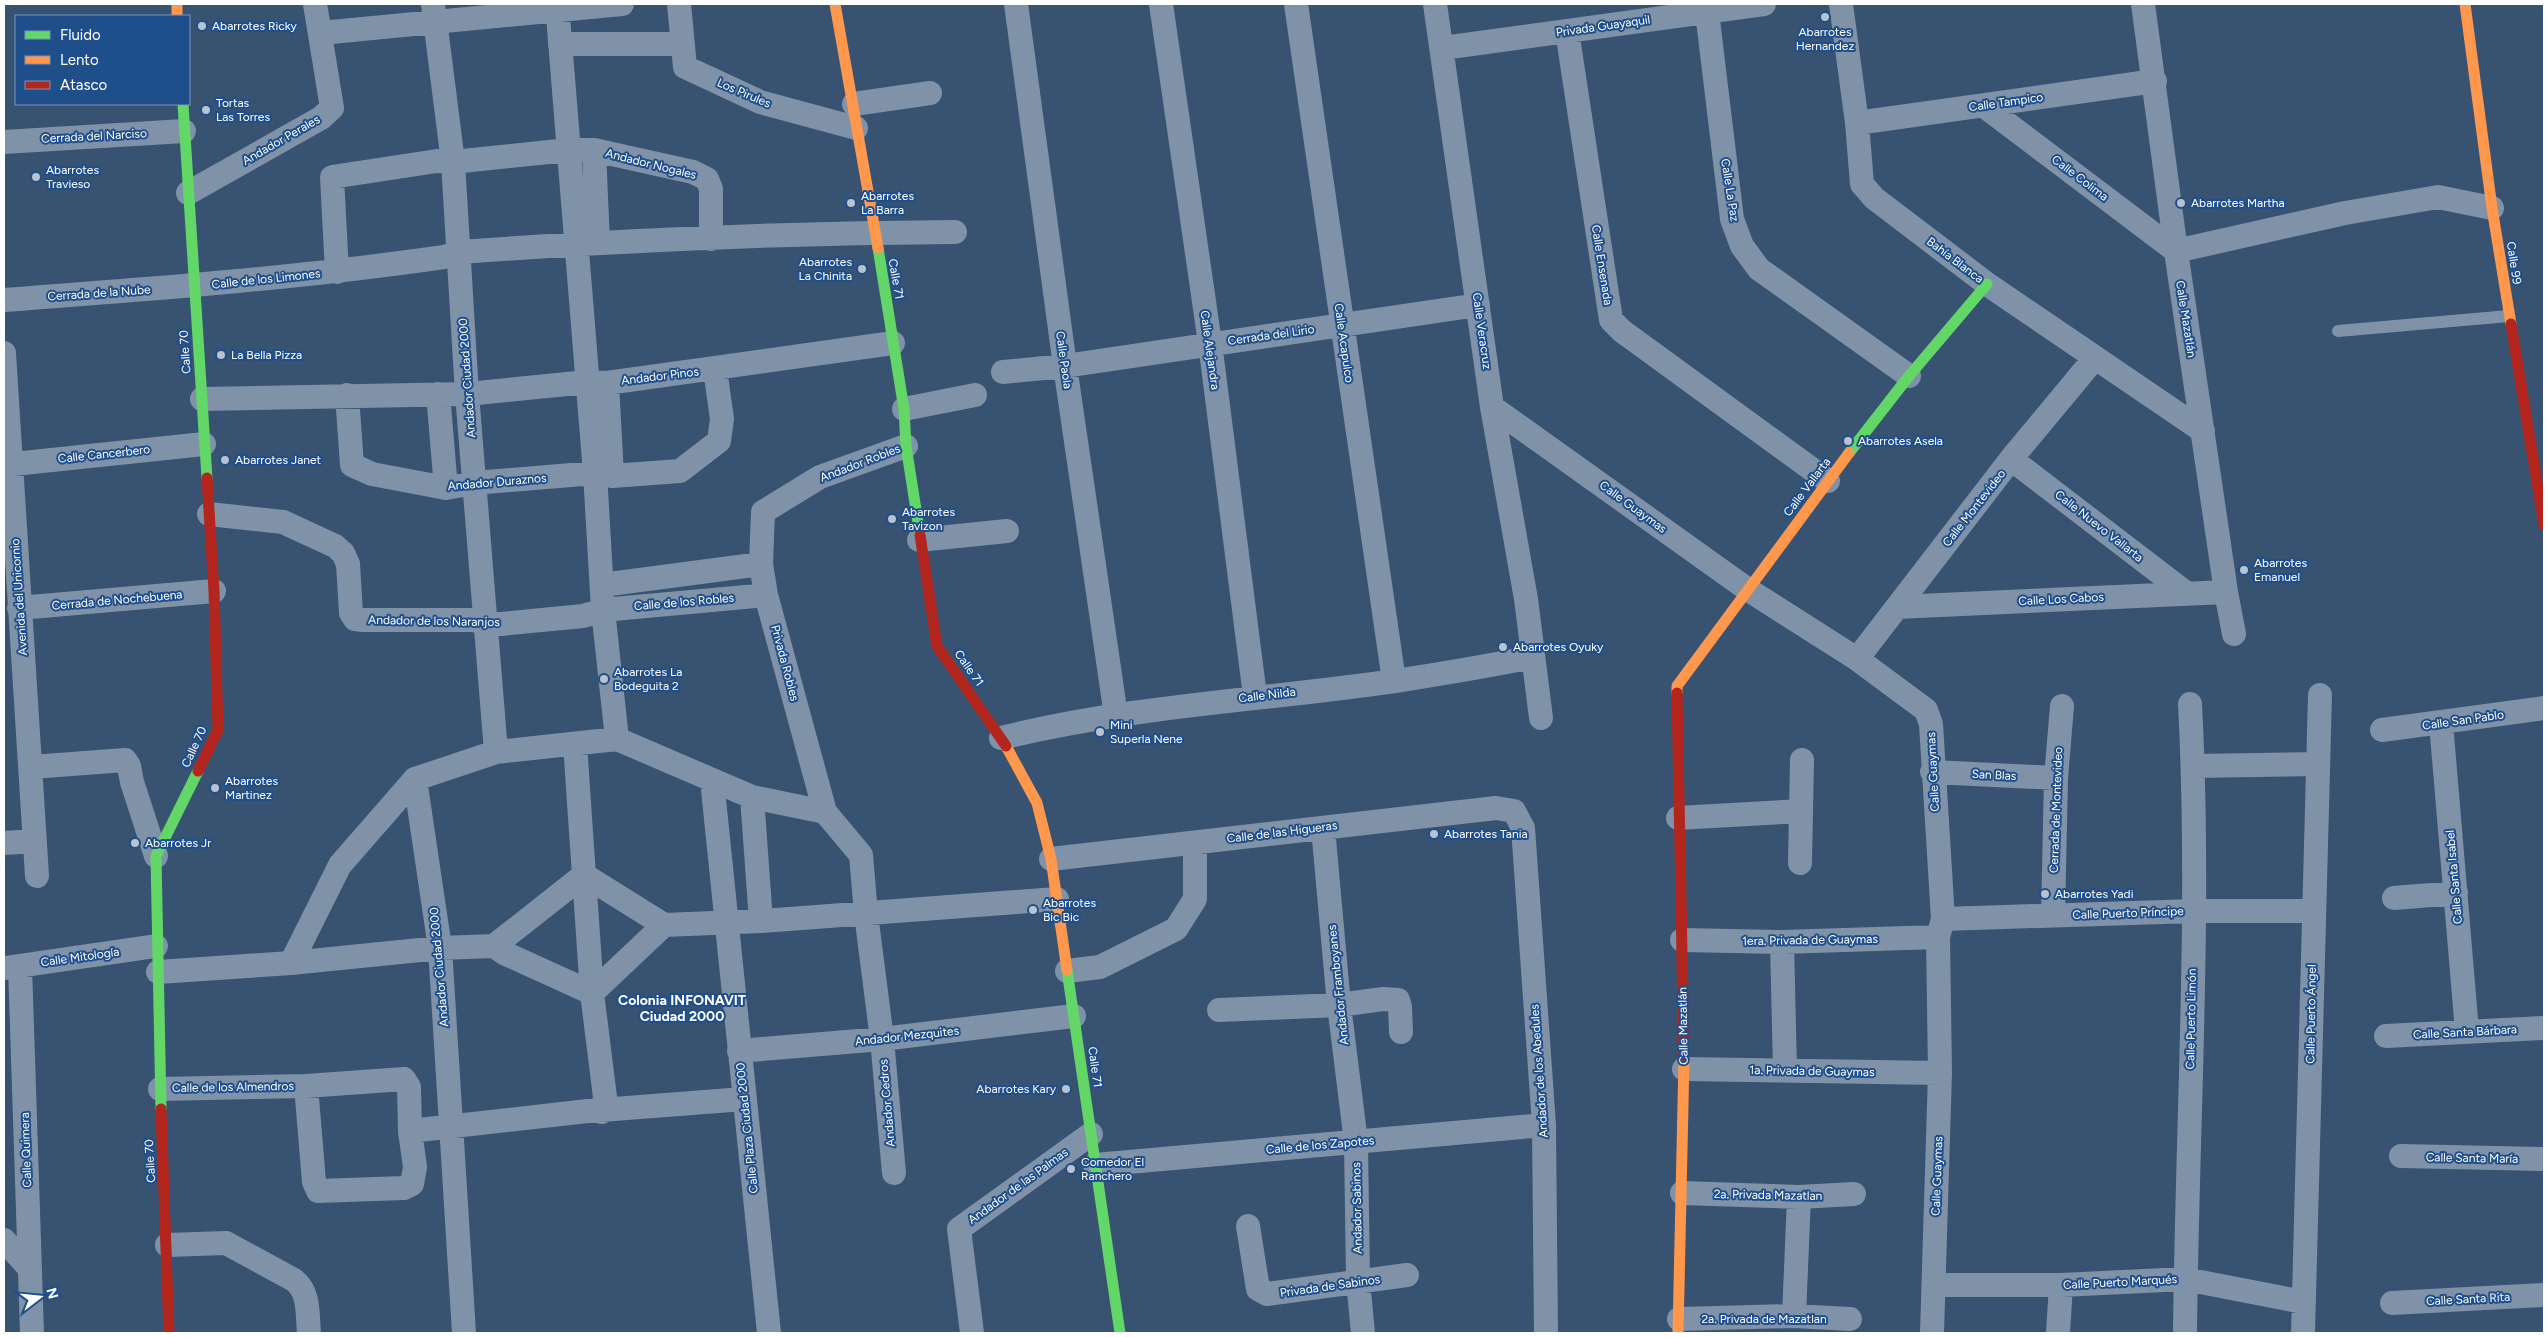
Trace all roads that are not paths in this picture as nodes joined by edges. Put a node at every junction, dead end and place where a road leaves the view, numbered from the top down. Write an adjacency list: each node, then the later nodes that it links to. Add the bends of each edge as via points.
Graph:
1 (315, 4): 18 (street, Andador Perales)
2 (622, 4): 13 (street)
3 (679, 4): 20 (street, Los Pirules)
4 (835, 4): 24 (street, Calle 71)
5 (1016, 4): 54 (street, Calle Paola)
6 (1161, 4): 51 (street, Calle Alejandra)
7 (1296, 4): 48 (street, Calle Acapulco)
8 (1435, 4): 21 (street, Calle Veracruz)
9 (1764, 4): 15 (street, Privada Guayaquil)
10 (1841, 4): 27 (street, Bahía Blanca)
11 (2143, 4): 22 (street, Calle Mazatlán)
12 (2465, 4): 35 (street, Calle 99)
13 (562, 7): 16 (street); 19 (street)
14 (1660, 11): 15 (street, Privada Guayaquil); 17 (street, Privada Guayaquil)
15 (1707, 12): 57 (street, Calle La Paz, via 1732,219 1742,246 1759,269)
16 (434, 13): 18 (street); 33 (street)
17 (1567, 31): 21 (street, Privada Guayaquil); 72 (street, Calle Ensenada, via 1611,320)
18 (321, 33): 34 (street, Andador Perales, via 332,108 321,118)
19 (569, 44): 20 (street); 31 (street)
20 (682, 44): 28 (street, Los Pirules, via 685,67 760,102)
21 (1443, 48): 46 (street, Calle Veracruz)
22 (2155, 81): 26 (street, Calle Tampico); 40 (street, Calle Mazatlán)
23 (930, 93): 24 (street)
24 (854, 104): 28 (street, Calle 71)
25 (183, 105): 29 (street, Calle 70)
26 (1984, 106): 27 (street, Calle Tampico); 40 (street, Calle Colima)
27 (1857, 123): 43 (street, Bahía Blanca, via 1862,184 1874,198)
28 (856, 128): 36 (street, Calle 71)
29 (184, 131): 30 (street, Cerrada del Narciso); 34 (street, Calle 70)
30 (4, 142)
31 (568, 150): 32 (street, Andador Nogales); 33 (street, Andador Nogales); 39 (street)
32 (594, 150): 38 (street, Andador Nogales, via 693,172 707,179 711,189); 39 (street, Andador Nogales)
33 (445, 162): 41 (street); 42 (street, Calle de los Limones, via 332,177)
34 (188, 193): 44 (street, Calle 70)
35 (2492, 208): 40 (street, via 2438,197 2345,212); 47 (street, Calle 99)
36 (874, 232): 37 (street); 38 (street); 50 (street, Calle 71)
37 (955, 232)
38 (711, 239): 39 (street)
39 (587, 243): 41 (street, Calle de los Limones); 58 (street)
40 (2176, 251): 66 (street, Calle Mazatlán)
41 (452, 254): 42 (street, Calle de los Limones); 60 (street, Andador Ciudad 2000)
42 (337, 272): 44 (street, Calle de los Limones)
43 (1987, 284): 53 (street, Bahía Blanca); 57 (street, Calle Vallarta)
44 (194, 286): 45 (street, Cerrada de la Nube); 63 (street, Calle 70)
45 (4, 300)
46 (1478, 304): 48 (street, Cerrada del Lirio); 64 (street, Calle Veracruz)
47 (2509, 316): 49 (lane); 77 (street, Calle 99)
48 (1341, 325): 51 (street, Cerrada del Lirio); 94 (street, Calle Acapulco)
49 (2338, 331)
50 (893, 343): 55 (street, Andador Pinos); 65 (street, Calle 71)
51 (1210, 343): 54 (street, Cerrada del Lirio); 96 (street, Calle Alejandra)
52 (4, 353): 70 (street, Avenida del Unicornio)
53 (2094, 358): 66 (street, Bahía Blanca); 69 (street, Calle Montevideo)
54 (1065, 366): 56 (street, Cerrada del Lirio); 100 (street, Calle Paola)
55 (715, 369): 58 (street, Andador Pinos); 71 (street, Andador Pinos, via 722,419 719,441 680,470)
56 (1003, 372)
57 (1909, 376): 72 (street, Calle Vallarta)
58 (597, 382): 60 (street); 71 (street, Andador Pinos)
59 (438, 394): 60 (street); 61 (street); 74 (street)
60 (467, 394): 73 (street, Andador Ciudad 2000)
61 (347, 395): 63 (street); 74 (street, Andador Duraznos, via 352,465 372,474)
62 (975, 395): 65 (street)
63 (202, 400): 67 (street, Calle 70)
64 (1492, 407): 82 (street, Calle Guaymas); 92 (street, Calle Veracruz)
65 (904, 409): 68 (street, Calle 71)
66 (2203, 431): 84 (street, Calle Mazatlán)
67 (204, 444): 70 (street, Calle Cancerbero); 76 (street, Calle 70)
68 (906, 446): 75 (street, Andador Robles, via 820,477); 79 (street, Calle 71)
69 (2011, 459): 85 (street, Calle Nuevo Vallarta); 87 (street, Calle Montevideo)
70 (7, 464): 88 (street, Avenida del Unicornio)
71 (603, 475): 73 (street, Andador Duraznos); 81 (street)
72 (1828, 481): 82 (street, Calle Vallarta)
73 (474, 483): 74 (street, Andador Duraznos); 90 (street, Andador Ciudad 2000)
74 (446, 488)
75 (763, 512): 80 (street, Privada Robles)
76 (209, 514): 83 (street, Calle 70); 90 (street, Andador de los Naranjos, via 283,522 335,546 348,564 350,613 355,618)
77 (2544, 525)
78 (1007, 531): 79 (street)
79 (919, 540): 105 (street, Calle 71, via 937,646)
80 (761, 564): 81 (street, Calle de los Robles); 86 (street, Privada Robles)
81 (602, 585): 89 (street)
82 (1747, 589): 93 (street, Calle Guaymas); 102 (street, Calle Vallarta, via 1677,686)
83 (214, 591): 88 (street, Cerrada de Nochebuena); 126 (street, Calle 70, via 218,730)
84 (2226, 592): 85 (street, Calle Los Cabos); 91 (street, Calle Mazatlán)
85 (2186, 593): 87 (street, Calle Los Cabos)
86 (766, 594): 89 (street, Calle de los Robles); 120 (street, Privada Robles)
87 (1897, 607): 93 (street, Calle Montevideo)
88 (19, 608): 112 (street, Avenida del Unicornio)
89 (603, 610): 90 (street, Andador de los Naranjos, via 583,616 501,624); 106 (street)
90 (486, 622): 108 (street, Andador Ciudad 2000)
91 (2234, 634)
92 (1533, 657): 94 (street, Calle Nilda); 101 (street)
93 (1857, 659): 113 (street, Calle Guaymas, via 1926,710 1931,724)
94 (1394, 681): 96 (street, Calle Nilda)
95 (2320, 695): 110 (street, Calle Puerto Ángel)
96 (1255, 696): 100 (street, Calle Nilda)
97 (2190, 704): 111 (street, Calle Puerto Limón)
98 (2062, 706): 114 (street, Cerrada de Montevideo)
99 (2544, 708): 103 (street, Calle San Pablo)
100 (1116, 716): 105 (street, Calle Nilda)
101 (1541, 718)
102 (1676, 719): 121 (street, Calle Mazatlán)
103 (2441, 724): 104 (street, Calle San Pablo); 131 (street, Calle Santa Isabel)
104 (2382, 730)
105 (1001, 738): 127 (street, Calle 71, via 1037,803)
106 (617, 739): 107 (street); 116 (street)
107 (575, 744): 108 (street); 129 (street)
108 (496, 752): 115 (street)
109 (1802, 760): 119 (street)
110 (2317, 764): 111 (street); 135 (street, Calle Puerto Ángel)
111 (2193, 766): 134 (street, Calle Puerto Limón)
112 (32, 767): 123 (street, Avenida del Unicornio); 126 (street, via 125,760 130,766 132,782)
113 (1932, 772): 114 (street, San Blas); 141 (street, Calle Guaymas)
114 (2056, 778): 137 (street, Cerrada de Montevideo)
115 (415, 779): 146 (street, Andador Ciudad 2000); 147 (street, via 340,865)
116 (712, 780): 117 (street); 139 (street, Calle Plaza Ciudad 2000)
117 (752, 797): 120 (street); 138 (street)
118 (1514, 811): 122 (street, Calle de las Higueras, via 1496,808); 168 (street, Andador de los Abedules, via 1523,828)
119 (1801, 811): 121 (street); 128 (street)
120 (825, 812): 136 (street, Andador Cedros, via 861,855)
121 (1678, 818): 142 (street, Calle Mazatlán)
122 (1323, 828): 124 (street, Calle de las Higueras); 152 (street, Andador Framboyanes)
123 (35, 840): 125 (street); 130 (street, Avenida del Unicornio)
124 (1195, 842): 127 (street, Calle de las Higueras); 149 (street, via 1195,899 1176,929 1100,967)
125 (4, 843)
126 (156, 856): 144 (street, Calle 70)
127 (1051, 859): 133 (street, Calle 71)
128 (1800, 862)
129 (584, 875): 140 (street); 145 (street); 151 (street)
130 (37, 876)
131 (2456, 893): 132 (street); 156 (street, Calle Santa Isabel)
132 (2394, 898)
133 (1057, 899): 136 (street); 149 (street, Calle 71)
134 (2194, 911): 135 (street, Calle Puerto Príncipe); 137 (street, Calle Puerto Príncipe); 185 (street, Calle Puerto Limón)
135 (2313, 911): 190 (street, Calle Puerto Ángel, via 2307,1246)
136 (866, 914): 138 (street); 159 (street, Andador Cedros)
137 (2053, 915): 141 (street, Calle Puerto Príncipe)
138 (761, 921): 139 (street)
139 (726, 923): 140 (street); 160 (street, Calle Plaza Ciudad 2000)
140 (664, 925): 151 (street)
141 (1941, 928): 143 (street, 1era. Privada de Guaymas); 163 (street, Calle Guaymas)
142 (1682, 940): 143 (street, 1era. Privada de Guaymas); 161 (street, Calle Mazatlán)
143 (1782, 942): 162 (street)
144 (156, 946): 148 (street, Calle Mitología); 150 (street, Calle 70)
145 (494, 946): 146 (street); 151 (street, via 504,954)
146 (440, 948): 147 (street); 169 (street, Andador Ciudad 2000)
147 (290, 963): 150 (street)
148 (12, 967): 183 (street, Calle Quimera)
149 (1067, 971): 154 (street, Calle 71)
150 (158, 972): 165 (street, Calle 70)
151 (592, 993): 167 (street, via 605,1097)
152 (1339, 1005): 153 (street); 157 (street, via 1398,1000); 172 (street, Andador Framboyanes)
153 (1219, 1010)
154 (1074, 1016): 159 (street, Andador Mezquites); 171 (street, Calle 71)
155 (2544, 1028): 156 (street, Calle Santa Bárbara)
156 (2467, 1031): 158 (street, Calle Santa Bárbara)
157 (1401, 1032)
158 (2386, 1036)
159 (882, 1039): 160 (street, Andador Mezquites); 176 (street, Andador Cedros)
160 (739, 1052): 166 (street, Calle Plaza Ciudad 2000)
161 (1684, 1069): 162 (street, 1a. Privada de Guaymas); 177 (street, Calle Mazatlán)
162 (1785, 1071): 163 (street, 1a. Privada de Guaymas)
163 (1940, 1073): 188 (street, Calle Guaymas)
164 (306, 1086): 165 (street, Calle de los Almendros); 170 (street, Calle de los Almendros, via 404,1079 409,1087); 170 (street, Calle de los Almendros, via 314,1182 318,1191 404,1188 412,1184 415,1167)
165 (160, 1088): 182 (street, Calle 70)
166 (744, 1099): 167 (street); 199 (street, Calle Plaza Ciudad 2000)
167 (602, 1112): 169 (street)
168 (1544, 1124): 172 (street, Calle de los Zapotes); 203 (street, Andador de los Abedules)
169 (451, 1126): 170 (street); 198 (street, Andador Ciudad 2000)
170 (410, 1131)
171 (1091, 1134): 175 (street, Calle 71); 200 (street, Andador de las Palmas, via 958,1229)
172 (1356, 1142): 175 (street, Calle de los Zapotes); 186 (street, Andador Sabinos)
173 (2401, 1156): 174 (street, Calle Santa María)
174 (2544, 1159)
175 (1095, 1165): 201 (street, Calle 71)
176 (894, 1173)
177 (1682, 1193): 179 (street, 2a. Privada Mazatlan); 194 (street, Calle Mazatlán)
178 (1854, 1194): 179 (street, 2a. Privada Mazatlan)
179 (1799, 1197): 192 (street)
180 (1248, 1226): 186 (street, Privada de Sabinos, via 1258,1289 1267,1294)
181 (4, 1240): 183 (street)
182 (167, 1245): 196 (street, Calle 70); 197 (street, via 226,1243 294,1280 306,1295)
183 (30, 1269): 195 (street, Calle Quimera)
184 (1407, 1276): 186 (street, Privada de Sabinos)
185 (2185, 1279): 187 (street, Calle Puerto Marqués); 190 (street, Calle Puerto Marqués); 206 (street, Calle Puerto Limón)
186 (1358, 1281): 202 (street, Andador Sabinos)
187 (2061, 1285): 188 (street, Calle Puerto Marqués); 205 (street)
188 (1934, 1286): 204 (street, Calle Guaymas)
189 (2544, 1295): 191 (street, Calle Santa Rita)
190 (2303, 1302): 207 (street, Calle Puerto Ángel)
191 (2392, 1303)
192 (1794, 1316): 193 (street, 2a. Privada de Mazatlan); 194 (street, 2a. Privada de Mazatlan)
193 (1850, 1320)
194 (1679, 1326)
195 (32, 1333)
196 (169, 1333)
197 (309, 1333)
198 (464, 1333)
199 (769, 1333)
200 (972, 1333)
201 (1120, 1333)
202 (1363, 1333)
203 (1546, 1333)
204 (1932, 1333)
205 (2058, 1333)
206 (2185, 1333)
207 (2303, 1333)

